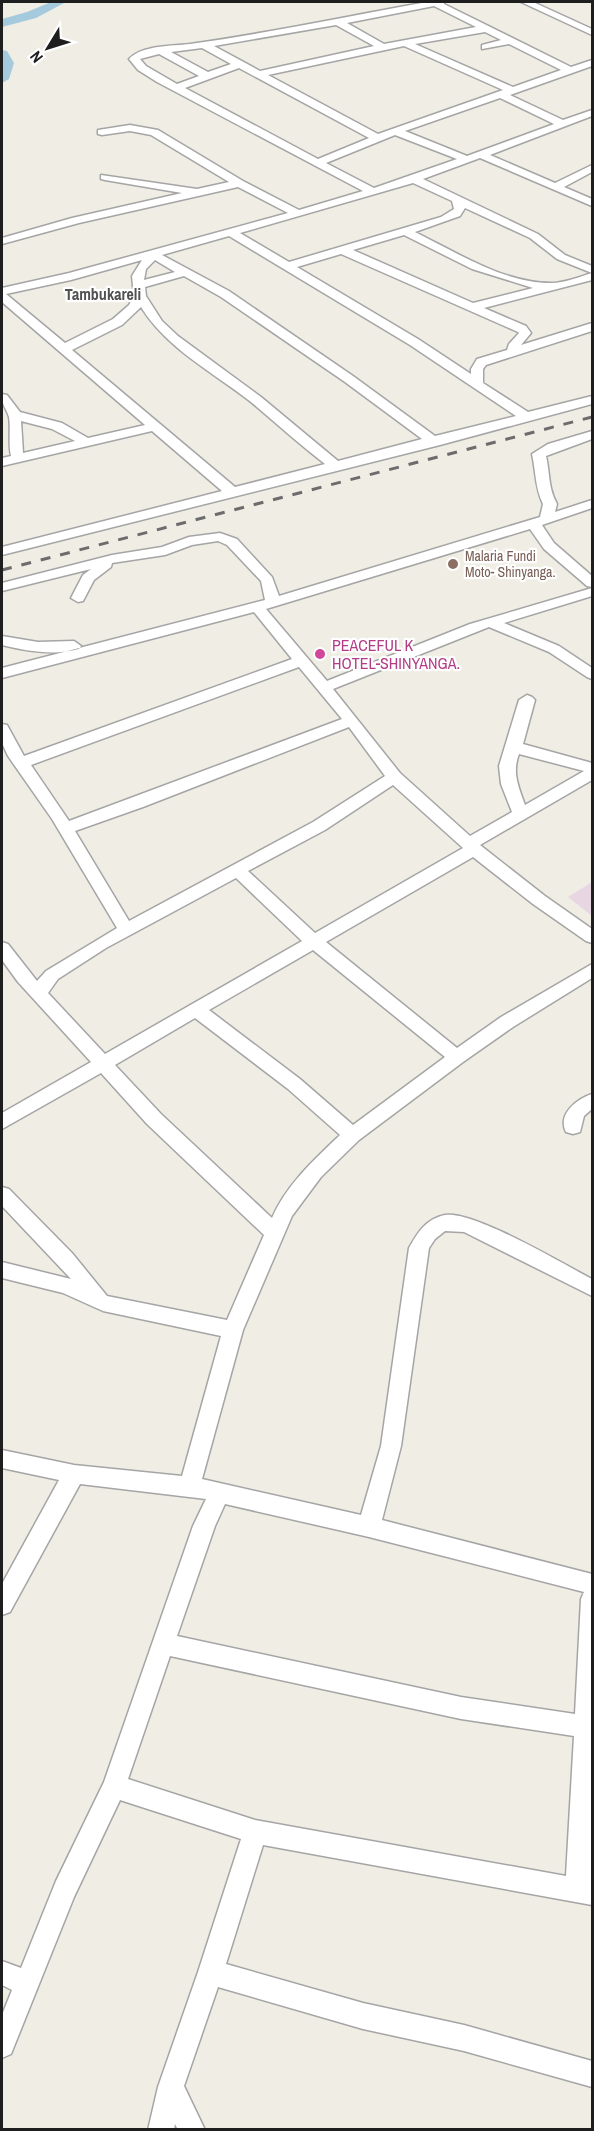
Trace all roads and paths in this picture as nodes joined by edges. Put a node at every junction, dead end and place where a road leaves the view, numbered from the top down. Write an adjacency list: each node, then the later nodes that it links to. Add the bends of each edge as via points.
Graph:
1 (436, 2): 3 (street); 4 (street)
2 (526, 2): 5 (street)
3 (337, 21): 8 (street); 9 (street)
4 (471, 27): 6 (street); 7 (street)
5 (592, 32)
6 (511, 40): 10 (street); 12 (street)
7 (405, 43): 9 (street); 19 (street)
8 (206, 46): 11 (street); 14 (street)
9 (383, 47): 16 (street)
10 (486, 47)
11 (160, 51): 17 (street); 18 (street, via 137,56 135,62)
12 (545, 58): 13 (street); 15 (street)
13 (592, 62): 15 (street)
14 (240, 64): 16 (street); 17 (street)
15 (571, 70): 19 (street)
16 (260, 74): 25 (street)
17 (207, 76): 18 (street)
18 (176, 88): 28 (street)
19 (514, 91): 20 (street)
20 (502, 95): 22 (street); 23 (street)
21 (592, 113): 22 (street)
22 (563, 124): 26 (street)
23 (395, 131): 25 (street); 27 (street)
24 (102, 132): 32 (street, via 130,128 150,131)
25 (378, 138): 28 (street)
26 (481, 155): 27 (street); 33 (street)
27 (468, 160): 31 (street)
28 (317, 163): 35 (street)
29 (592, 168): 33 (street)
30 (105, 177): 34 (street)
31 (414, 179): 35 (street); 36 (street)
32 (239, 183): 34 (street); 38 (street)
33 (555, 187): 37 (street)
34 (201, 192): 41 (street)
35 (373, 192): 38 (street)
36 (456, 198): 39 (street, via 460,209 456,214); 46 (street, via 544,241 553,251)
37 (592, 203)
38 (299, 214): 40 (street)
39 (405, 231): 42 (street); 49 (street, via 478,267 528,284)
40 (231, 232): 43 (street); 44 (street)
41 (2, 241)
42 (342, 250): 44 (street); 53 (street)
43 (156, 253): 45 (street); 47 (street); 51 (street)
44 (288, 266): 60 (street)
45 (141, 268): 47 (street); 50 (street)
46 (592, 270)
47 (184, 273): 50 (street); 71 (street, via 225,294)
48 (592, 277): 49 (street)
49 (553, 286): 53 (street)
50 (140, 290): 57 (street, via 130,313); 74 (street, via 158,323 174,339)
51 (2, 291)
52 (2, 297): 57 (street)
53 (472, 307): 55 (street)
54 (592, 327): 56 (street)
55 (525, 331): 56 (street); 58 (street)
56 (556, 337): 58 (street)
57 (63, 350): 68 (street)
58 (513, 352): 59 (street)
59 (481, 362): 60 (street); 61 (street)
60 (453, 368): 61 (street)
61 (477, 384): 64 (street)
62 (2, 398): 66 (street)
63 (592, 400): 65 (street)
64 (507, 406): 65 (street); 67 (street)
65 (550, 412): 67 (street)
66 (15, 415): 70 (street, via 57,426); 72 (street)
67 (528, 417): 71 (street)
68 (156, 426): 70 (street); 75 (street)
69 (592, 435): 77 (street, via 538,454 543,491 550,504)
70 (86, 442): 72 (street)
71 (435, 442): 74 (street)
72 (18, 458): 73 (street)
73 (2, 462)
74 (336, 466): 75 (street)
75 (231, 491): 78 (street)
76 (592, 504): 77 (street)
77 (540, 522): 80 (street, via 549,546); 84 (street)
78 (2, 551)
79 (112, 559): 81 (street); 83 (street, via 88,578); 84 (street, via 165,551 202,539 228,539 267,580 271,589)
80 (592, 584)
81 (2, 587)
82 (592, 592): 85 (street)
83 (78, 598)
84 (265, 605): 87 (street); 88 (street)
85 (491, 622): 90 (street, via 554,649); 91 (street)
86 (2, 641): 87 (street, via 50,649 110,640)
87 (132, 642): 89 (street)
88 (301, 661): 91 (street); 96 (street)
89 (2, 674)
90 (592, 674)
91 (324, 687): 93 (street)
92 (526, 700): 95 (street)
93 (352, 721): 99 (street); 101 (street, via 266,751 120,811)
94 (2, 729): 96 (street)
95 (514, 747): 97 (street); 100 (street, via 507,772)
96 (21, 763): 101 (street)
97 (592, 768)
98 (592, 772): 100 (street)
99 (394, 777): 102 (street); 103 (street, via 319,826)
100 (521, 814): 102 (street)
101 (65, 828): 104 (street)
102 (472, 846): 105 (street); 106 (street)
103 (237, 870): 104 (street); 106 (street)
104 (126, 929): 109 (street, via 52,975)
105 (592, 937)
106 (313, 941): 110 (street); 111 (street)
107 (2, 948): 109 (street)
108 (592, 970): 111 (street)
109 (38, 993): 112 (street)
110 (195, 1009): 112 (street); 116 (street, via 294,1084)
111 (457, 1057): 116 (street)
112 (103, 1062): 114 (street); 118 (street, via 154,1119)
113 (592, 1101): 115 (street, via 578,1109)
114 (2, 1122)
115 (573, 1127)
116 (352, 1135): 118 (street, via 314,1172 284,1212)
117 (2, 1194): 121 (street)
118 (275, 1233): 122 (street)
119 (2, 1270): 121 (street, via 67,1286)
120 (592, 1288): 127 (street, via 468,1225 453,1221 427,1232 418,1248 391,1446)
121 (103, 1303): 122 (street)
122 (233, 1330): 125 (street)
123 (2, 1459): 124 (street)
124 (74, 1474): 125 (street); 130 (street)
125 (190, 1486): 126 (street)
126 (219, 1494): 127 (street); 131 (street)
127 (369, 1527): 128 (street)
128 (592, 1584)
129 (592, 1599): 132 (street)
130 (2, 1605)
131 (163, 1644): 132 (street, via 461,1708); 133 (street)
132 (590, 1727): 135 (street)
133 (114, 1786): 134 (street); 138 (street)
134 (255, 1832): 135 (street); 136 (street)
135 (585, 1891)
136 (211, 1972): 140 (street, via 363,2016 464,2038); 141 (street)
137 (2, 1973): 138 (street)
138 (26, 1983): 139 (street)
139 (2, 2045)
140 (592, 2074)
141 (171, 2087): 142 (street); 143 (street)
142 (161, 2130)
143 (192, 2130)

